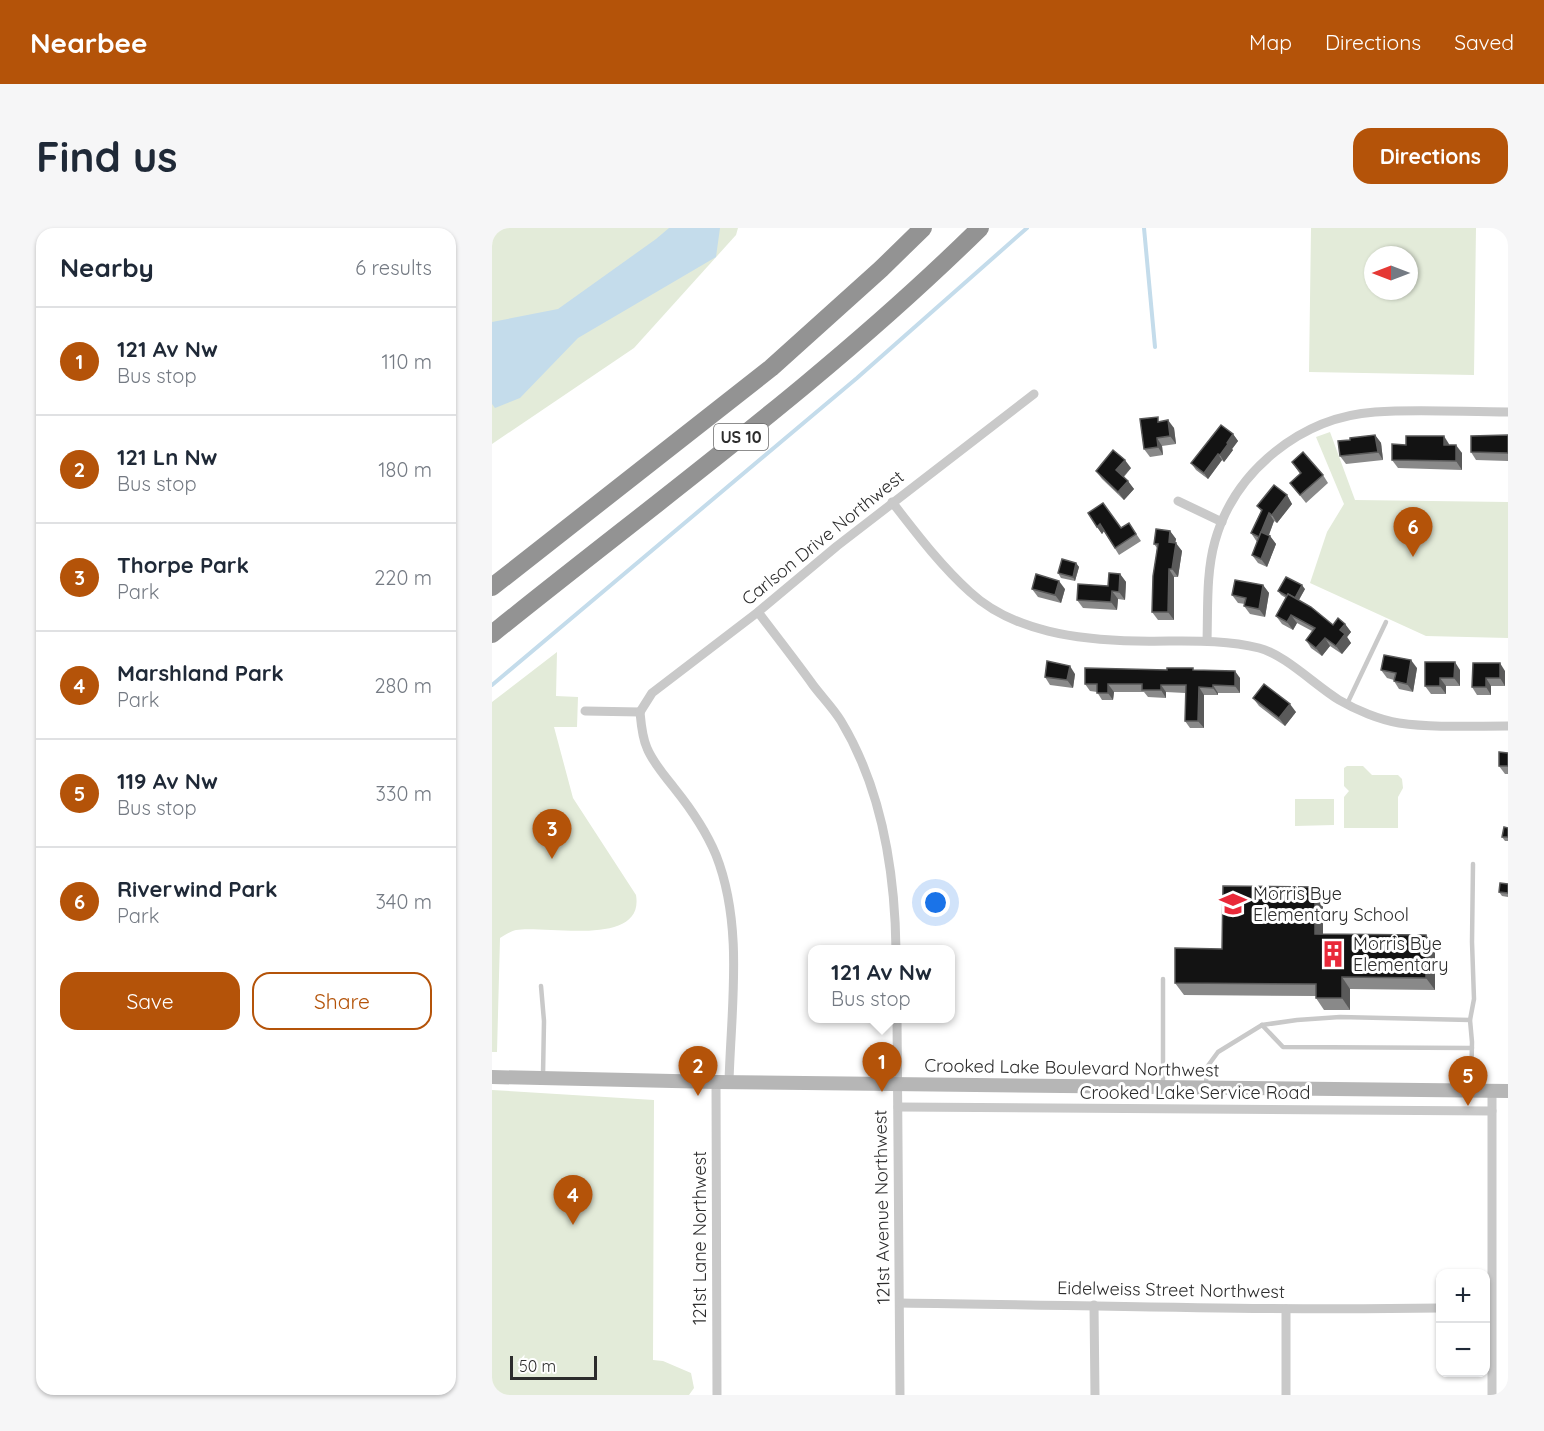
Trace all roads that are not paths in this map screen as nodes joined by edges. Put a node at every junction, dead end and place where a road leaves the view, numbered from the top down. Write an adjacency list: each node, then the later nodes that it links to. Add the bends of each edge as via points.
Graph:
1 (923, 228): 8 (highway, US 10, via 771,368)
2 (980, 228): 11 (highway, US 10, via 925,282 805,386)
3 (1034, 394): 6 (street, Carlson Drive Northwest)
4 (1508, 412): 7 (street, via 1374,412 1322,423 1291,439 1265,460 1238,492)
5 (1178, 501): 7 (street)
6 (892, 502): 9 (street, Carlson Drive Northwest); 12 (street, via 970,593 1024,624 1078,638)
7 (1222, 522): 12 (street, via 1210,566)
8 (492, 587)
9 (758, 612): 15 (street, Carlson Drive Northwest, via 652,693); 18 (street, via 840,720 858,756 885,839 892,878)
10 (1386, 622): 13 (lane)
11 (492, 634)
12 (1207, 641): 13 (street, via 1262,648)
13 (1347, 704): 16 (street, via 1397,723)
14 (585, 711): 15 (street)
15 (640, 712): 27 (street, 121st Lane Northwest, via 646,746 699,822 725,882 733,947)
16 (1508, 726)
17 (1473, 864): 21 (lane, via 1474,999)
18 (896, 945)
19 (1163, 979): 29 (lane)
20 (541, 986): 26 (lane)
21 (1470, 1020): 23 (lane, via 1340,1017); 24 (lane)
22 (897, 1023): 28 (street, 121st Avenue Northwest)
23 (1262, 1025): 24 (lane, via 1284,1047); 30 (lane, via 1218,1052 1207,1067)
24 (1472, 1048): 31 (lane)
25 (492, 1077): 26 (street, Crooked Lake Boulevard Northwest)
26 (543, 1078): 27 (street, Crooked Lake Boulevard Northwest)
27 (723, 1082): 28 (street, Crooked Lake Boulevard Northwest); 42 (street, 121st Lane Northwest)
28 (898, 1084): 29 (street, Crooked Lake Boulevard Northwest); 34 (street, 121st Avenue Northwest)
29 (1163, 1087): 30 (street, Crooked Lake Boulevard Northwest)
30 (1206, 1088): 31 (street, Crooked Lake Boulevard Northwest)
31 (1471, 1090): 32 (street, Crooked Lake Boulevard Northwest)
32 (1492, 1091): 33 (street, Crooked Lake Boulevard Northwest); 35 (street)
33 (1508, 1091)
34 (898, 1107): 35 (street, Crooked Lake Service Road); 37 (street, 121st Avenue Northwest)
35 (1492, 1111): 36 (street)
36 (1490, 1269)
37 (900, 1303): 38 (street, Eidelweiss Street Northwest); 43 (street, 121st Avenue Northwest)
38 (1094, 1305): 40 (street, Eidelweiss Street Northwest); 44 (street)
39 (1436, 1308): 40 (street, Eidelweiss Street Northwest)
40 (1286, 1309): 45 (street)
41 (1490, 1323): 46 (street)
42 (717, 1395)
43 (900, 1395)
44 (1095, 1395)
45 (1286, 1395)
46 (1492, 1395)

